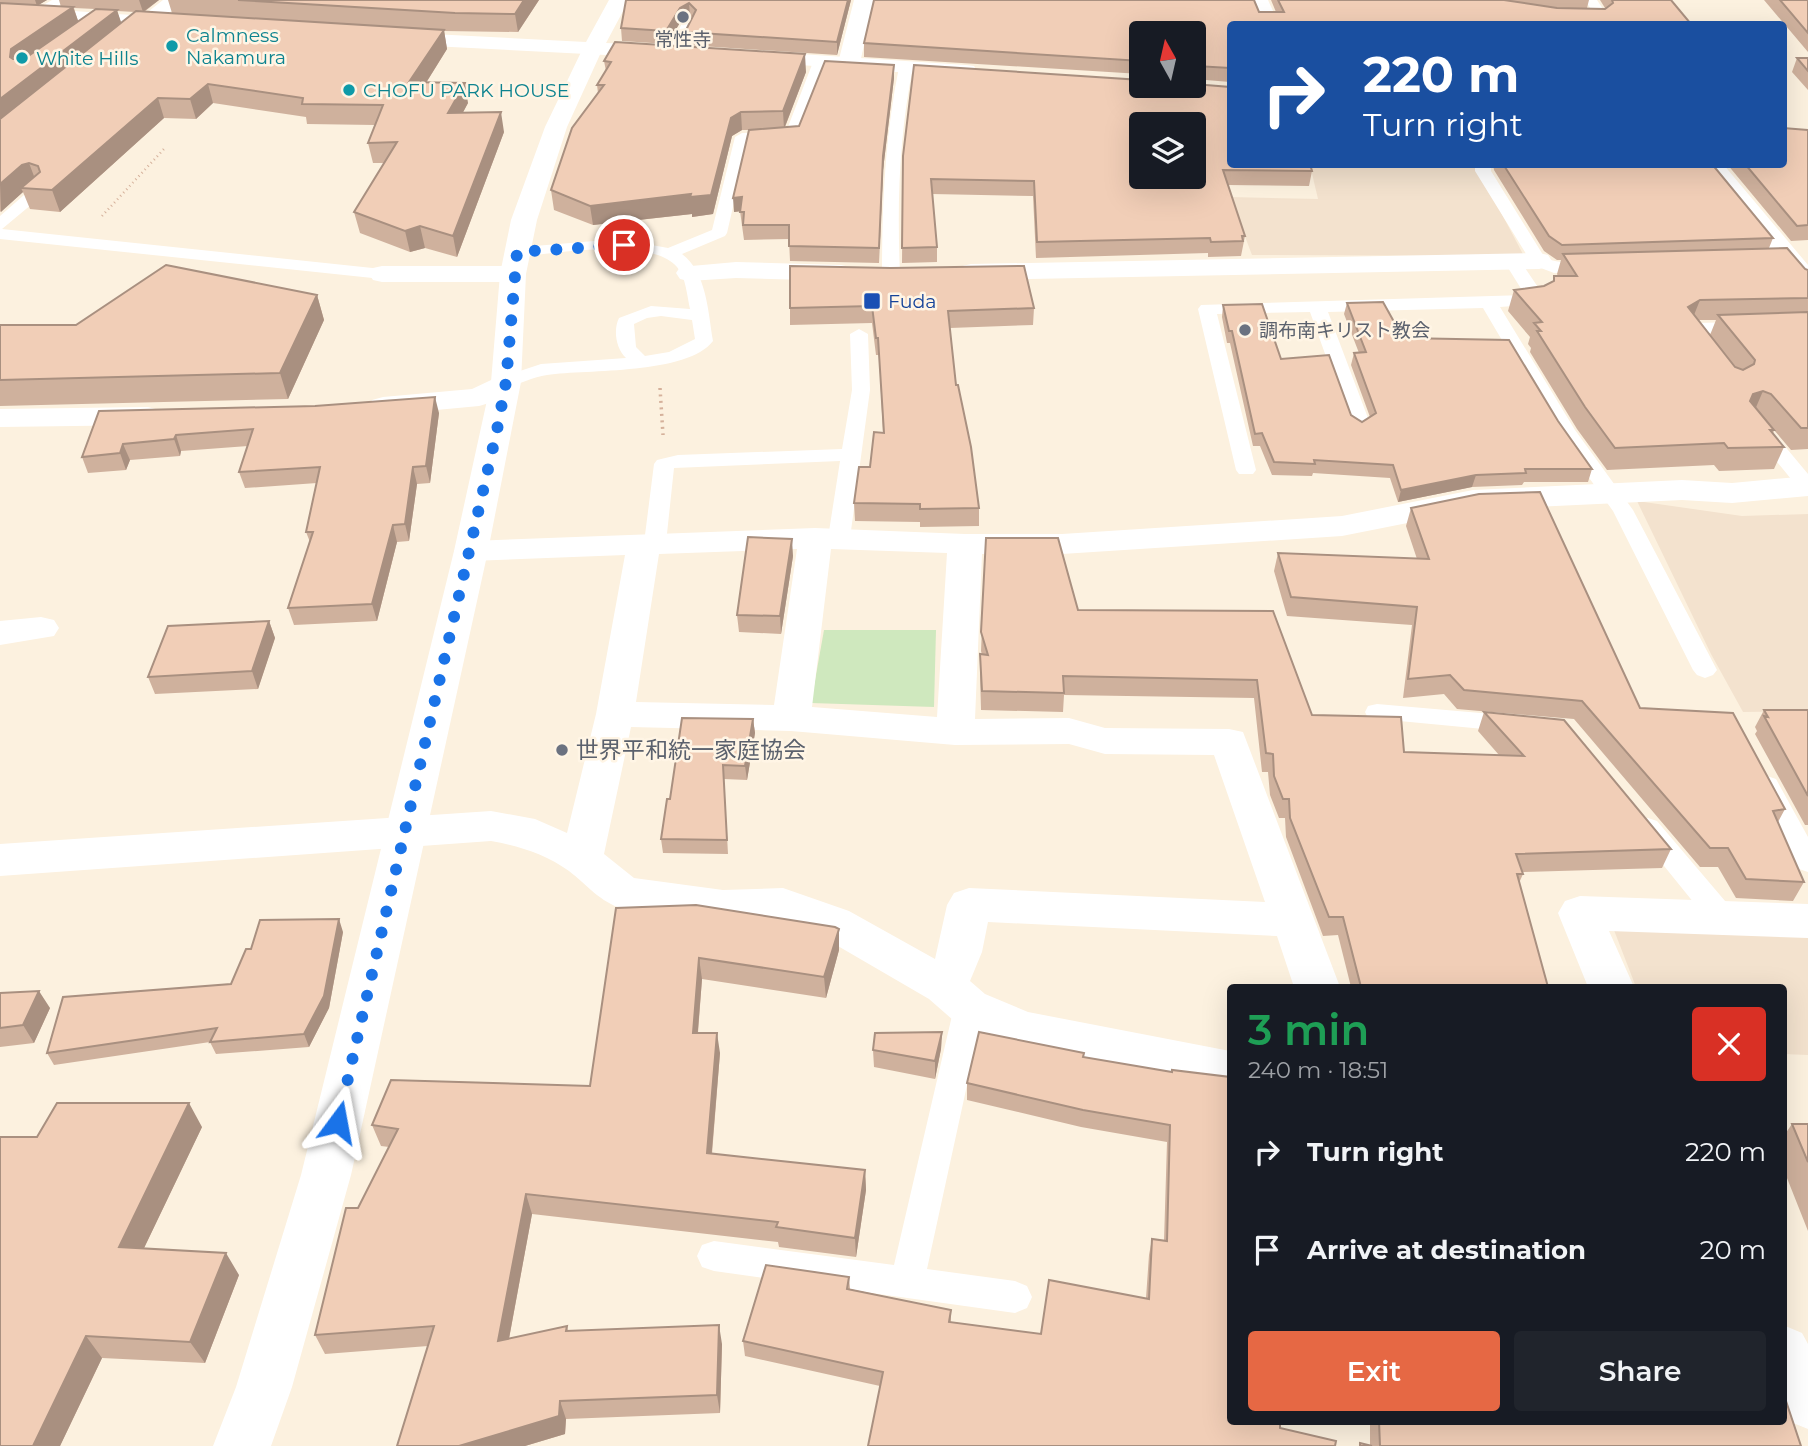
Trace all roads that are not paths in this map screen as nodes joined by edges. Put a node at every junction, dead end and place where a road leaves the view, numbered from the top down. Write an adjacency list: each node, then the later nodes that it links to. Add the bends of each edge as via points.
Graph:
1 (61, 0): 8 (lane)
2 (176, 0): 14 (street)
3 (620, 0): 17 (street)
4 (864, 0): 22 (street)
5 (1258, 0): 11 (street)
6 (1591, 0): 9 (lane, via 1601,15)
7 (0, 12): 8 (street)
8 (38, 14): 10 (street)
9 (1566, 14)
10 (100, 19): 14 (street); 15 (lane)
11 (1268, 21)
12 (689, 22): 18 (lane)
13 (200, 25): 14 (street)
14 (134, 28)
15 (80, 33)
16 (376, 37): 17 (street)
17 (593, 48): 18 (street); 33 (street, via 535,181)
18 (672, 52): 19 (street)
19 (698, 54)
20 (737, 56): 21 (street)
21 (820, 62): 22 (street); 30 (lane, via 792,136 742,137 719,233)
22 (849, 63): 23 (street)
23 (906, 67): 24 (street); 39 (lane, via 894,119)
24 (989, 73)
25 (1483, 168): 32 (lane)
26 (1713, 168): 31 (street)
27 (38, 191): 28 (lane)
28 (0, 225)
29 (0, 234): 38 (lane)
30 (672, 252): 33 (lane, via 624,245); 35 (lane)
31 (1786, 261): 40 (street)
32 (1526, 262): 34 (lane, via 1555,268); 37 (street); 41 (lane, via 1537,299)
33 (515, 263): 38 (street); 48 (street)
34 (1606, 267)
35 (690, 273): 39 (street); 43 (lane)
36 (918, 273): 39 (street)
37 (945, 273)
38 (382, 274)
39 (891, 274)
40 (1808, 282)
41 (1489, 303): 42 (lane); 57 (lane, via 1566,432)
42 (1317, 307): 53 (lane); 55 (lane, via 1207,309)
43 (699, 317): 46 (lane, via 704,341 696,350); 46 (lane, via 665,311 630,318 625,322 627,349)
44 (1808, 326): 47 (lane, via 1692,328)
45 (859, 334): 54 (lane, via 861,390)
46 (640, 361): 48 (lane, via 547,369)
47 (1717, 361)
48 (506, 382): 49 (street, via 479,397); 61 (street)
49 (359, 408)
50 (173, 415): 51 (street)
51 (0, 418)
52 (1753, 421): 56 (lane)
53 (1361, 426)
54 (851, 455): 58 (lane); 59 (lane, via 664,464)
55 (1247, 470)
56 (1807, 486): 57 (street, via 1732,493)
57 (1611, 492): 60 (street, via 1473,500 1342,526 1259,533 1062,544); 64 (lane)
58 (827, 538): 59 (street); 60 (street); 67 (street)
59 (650, 543): 61 (street); 66 (street)
60 (965, 544): 69 (street)
61 (471, 551): 72 (street)
62 (41, 628): 63 (street)
63 (0, 633)
64 (1705, 670)
65 (1377, 712): 68 (lane)
66 (615, 714): 67 (street); 73 (street)
67 (791, 718): 69 (street)
68 (1538, 726)
69 (955, 732): 77 (street, via 1069,731 1105,741 1228,742)
70 (1753, 759): 75 (lane)
71 (1634, 812): 76 (lane)
72 (405, 832): 73 (street, via 491,826 535,834); 74 (street); 88 (street, via 326,1175 264,1387)
73 (582, 859): 81 (street, via 623,893 723,907 783,905 834,923)
74 (0, 860)
75 (1808, 862)
76 (1721, 916): 78 (street); 80 (street, via 1580,913)
77 (1291, 920): 79 (street); 81 (street, via 969,905)
78 (1808, 921)
79 (1316, 984)
80 (1610, 984)
81 (957, 997): 82 (street, via 1022,1030); 84 (lane)
82 (1227, 1070)
83 (714, 1256): 84 (lane)
84 (907, 1282): 85 (lane)
85 (1015, 1297)
86 (1787, 1360): 87 (street)
87 (1808, 1401)
88 (242, 1446)

